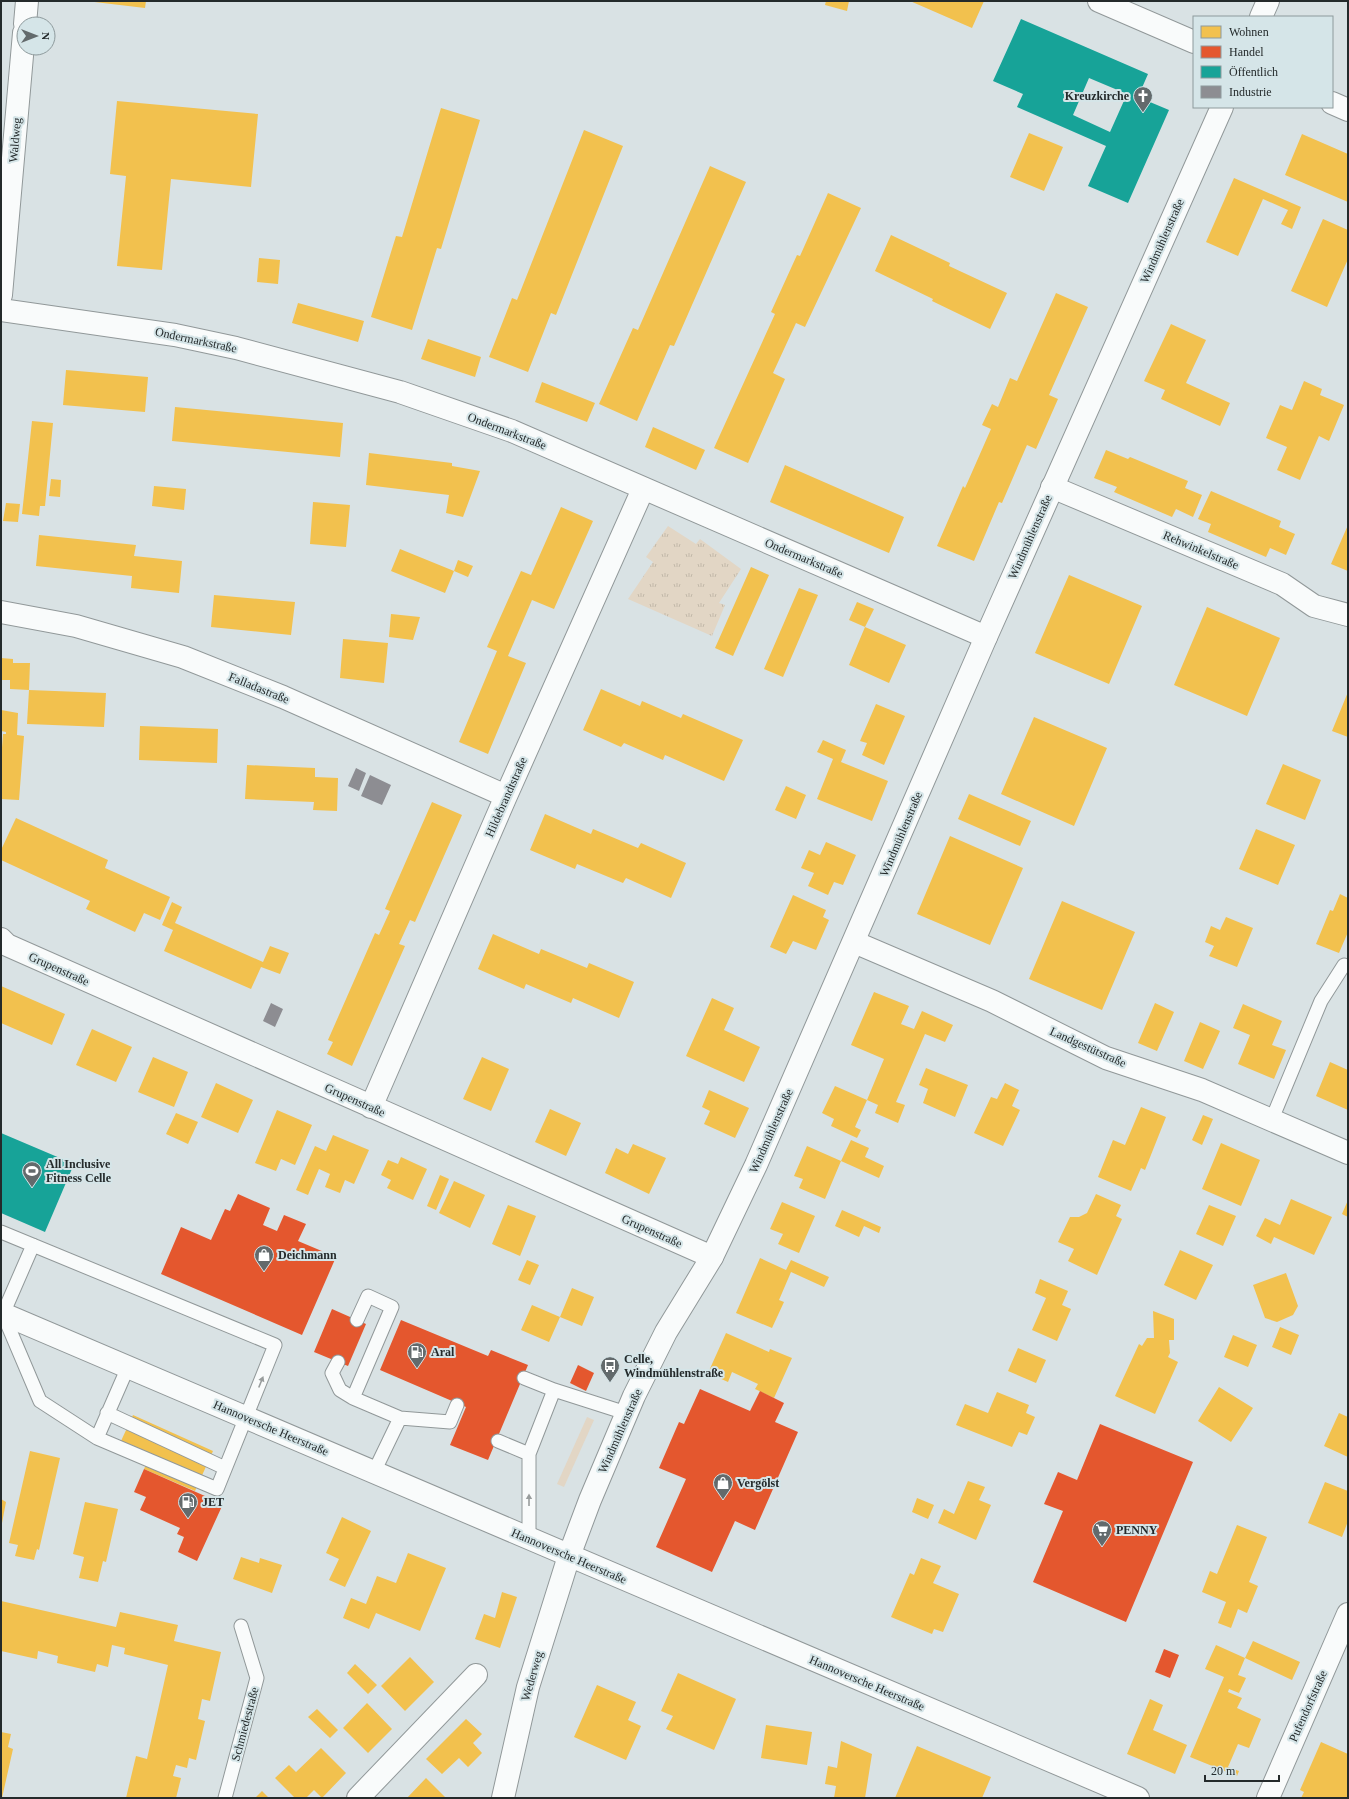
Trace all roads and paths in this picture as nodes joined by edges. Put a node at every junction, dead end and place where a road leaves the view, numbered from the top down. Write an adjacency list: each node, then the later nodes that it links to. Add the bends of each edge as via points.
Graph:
1 (27, 1): 4 (street)
2 (1099, 1): 6 (street)
3 (1268, 1): 5 (street)
4 (26, 16)
5 (1261, 16)
6 (1193, 42)
7 (22, 56): 11 (street, Waldweg)
8 (1333, 103): 10 (street)
9 (1222, 108): 13 (street, Windmühlenstraße)
10 (1348, 110)
11 (1, 295)
12 (1, 310): 14 (street, Ondermarkstraße, via 175,335 236,348 400,392 512,431)
13 (1052, 488): 16 (street, Rehwinkelstraße, via 1282,584 1314,606); 17 (street, Windmühlenstraße)
14 (643, 489): 17 (street, Ondermarkstraße); 18 (street, Hildebrandtstraße)
15 (1, 612): 18 (street, Falladastraße, via 76,626 183,656 283,697)
16 (1348, 615)
17 (986, 637): 20 (street, Windmühlenstraße)
18 (506, 796): 22 (street, Hildebrandtstraße)
19 (1, 940): 22 (street, Grupenstraße, via 7,945)
20 (854, 942): 23 (street, Landgestütstraße, via 992,1001 1106,1058 1202,1090); 27 (street, Windmühlenstraße)
21 (1344, 965): 23 (lane, via 1321,1001)
22 (371, 1107): 27 (street, Grupenstraße)
23 (1272, 1119): 24 (street, Landgestütstraße)
24 (1348, 1153)
25 (1, 1232): 26 (lane)
26 (33, 1245): 28 (lane); 38 (lane, one-way to 26, via 275,1345)
27 (712, 1257): 37 (street, Windmühlenstraße, via 666,1332)
28 (2, 1313): 31 (street, Hannoversche Heerstraße); 40 (lane, via 40,1401)
29 (357, 1320): 34 (lane, via 368,1296 392,1307)
30 (338, 1362): 34 (lane, via 332,1373 340,1390)
31 (128, 1367): 36 (lane); 38 (street, Hannoversche Heerstraße)
32 (524, 1378): 33 (lane)
33 (554, 1390): 37 (lane); 42 (lane)
34 (353, 1398): 39 (lane)
35 (457, 1405): 39 (lane, via 454,1424)
36 (107, 1414): 40 (lane); 43 (lane)
37 (626, 1414): 46 (street, Windmühlenstraße)
38 (246, 1418): 43 (lane); 44 (street, Hannoversche Heerstraße)
39 (400, 1418): 44 (lane)
40 (97, 1438): 43 (lane, via 217,1489)
41 (498, 1441): 42 (lane)
42 (529, 1454): 45 (lane, one-way to 42)
43 (225, 1468)
44 (374, 1472): 45 (street, Hannoversche Heerstraße)
45 (529, 1539): 46 (street, Hannoversche Heerstraße)
46 (569, 1556): 52 (street, Wederweg, via 528,1687); 53 (street, Hannoversche Heerstraße)
47 (1348, 1614): 54 (street, Pufendorfstraße)
48 (241, 1626): 50 (lane, Schmiedestraße, via 257,1678)
49 (476, 1676): 51 (street)
50 (225, 1798)
51 (358, 1798)
52 (503, 1798)
53 (1138, 1798)
54 (1268, 1798)

